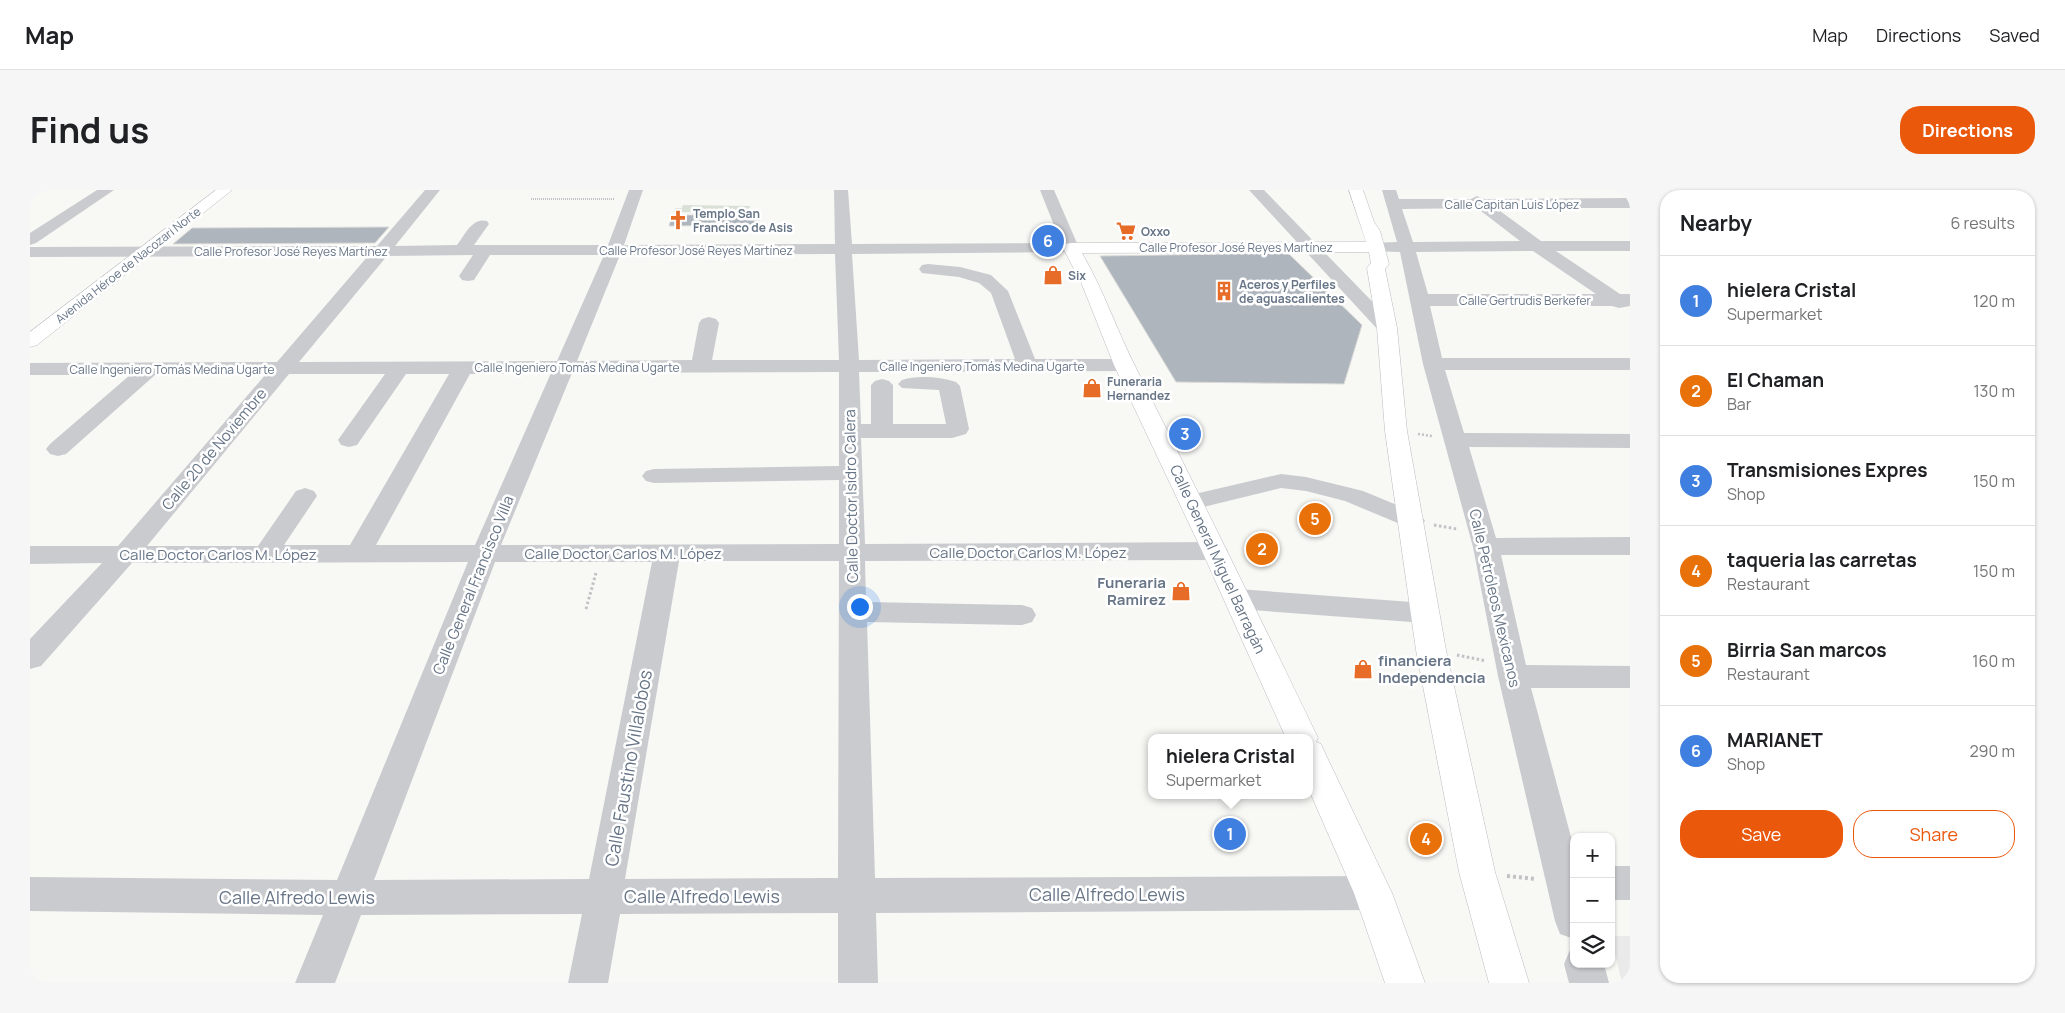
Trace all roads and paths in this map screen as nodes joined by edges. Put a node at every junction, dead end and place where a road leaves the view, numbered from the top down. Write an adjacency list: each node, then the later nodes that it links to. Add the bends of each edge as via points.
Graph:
1 (107, 190): 15 (street)
2 (207, 190): 33 (main road, Avenida Héroe de Nacozari Norte)
3 (225, 190): 31 (main road, Avenida Héroe de Nacozari Norte)
4 (433, 190): 27 (street, Calle 20 de Noviembre)
5 (841, 190): 26 (street, Calle Doctor Isidro Calera)
6 (1046, 190): 24 (street, Calle General Miguel Barragán)
7 (1256, 190): 22 (street)
8 (1356, 190): 34 (main road, via 1366,222 1360,229)
9 (1461, 190): 13 (street)
10 (635, 195): 12 (path); 30 (street, Calle General Francisco Villa)
11 (1391, 197): 13 (street, Calle Capitan Luis López); 25 (street, Calle Petróleos Mexicanos)
12 (532, 199)
13 (1481, 204): 14 (street, Calle Capitan Luis López); 17 (street)
14 (1630, 204)
15 (68, 215): 16 (street); 20 (street)
16 (39, 216)
17 (1503, 221): 18 (street); 23 (street)
18 (1530, 221)
19 (481, 224): 28 (street)
20 (30, 240)
21 (1630, 246): 23 (street, Calle Profesor José Reyes Martínez)
22 (1310, 247): 24 (main road, Calle Profesor José Reyes Martínez); 34 (main road, Calle Profesor José Reyes Martínez); 41 (street)
23 (1538, 247): 25 (street, Calle Profesor José Reyes Martínez); 38 (street)
24 (1071, 248): 26 (street, Calle Profesor José Reyes Martínez); 45 (main road, Calle General Miguel Barragán, via 1090,282)
25 (1407, 248): 34 (street, Calle Profesor José Reyes Martínez); 37 (street, Calle Petróleos Mexicanos)
26 (844, 249): 30 (street, Calle Profesor José Reyes Martínez); 54 (street, Calle Doctor Isidro Calera)
27 (382, 250): 28 (street, Calle Profesor José Reyes Martínez); 31 (street, Calle Profesor José Reyes Martínez); 50 (street, Calle 20 de Noviembre)
28 (462, 250): 29 (street, Calle Profesor José Reyes Martínez)
29 (485, 250): 30 (street, Calle Profesor José Reyes Martínez); 36 (street)
30 (614, 250): 46 (street, Calle General Francisco Villa)
31 (146, 251): 33 (street, Calle Profesor José Reyes Martínez); 42 (main road, Avenida Héroe de Nacozari Norte)
32 (30, 252): 33 (street, Calle Profesor José Reyes Martínez)
33 (124, 252): 40 (main road, Avenida Héroe de Nacozari Norte)
34 (1371, 254): 41 (main road)
35 (928, 269): 48 (street, via 960,272 985,279 999,291)
36 (468, 276)
37 (1420, 300): 38 (street, Calle Gertrudis Berkefer); 43 (street, Calle Petróleos Mexicanos)
38 (1625, 304)
39 (710, 323): 47 (street)
40 (30, 324)
41 (1388, 328): 58 (main road)
42 (30, 341)
43 (1433, 364): 44 (street); 60 (street, Calle Petróleos Mexicanos)
44 (1630, 364)
45 (1124, 365): 48 (street, Calle Ingeniero Tomás Medina Ugarte); 66 (main road, Calle General Miguel Barragán)
46 (563, 366): 47 (street, Calle Ingeniero Tomás Medina Ugarte); 49 (street, Calle Ingeniero Tomás Medina Ugarte); 78 (street, Calle General Francisco Villa)
47 (701, 366): 54 (street, Calle Ingeniero Tomás Medina Ugarte)
48 (1028, 366): 54 (street, Calle Ingeniero Tomás Medina Ugarte)
49 (463, 367): 51 (street, Calle Ingeniero Tomás Medina Ugarte); 75 (street)
50 (282, 368): 51 (street, Calle Ingeniero Tomás Medina Ugarte); 53 (street, Calle Ingeniero Tomás Medina Ugarte); 77 (street, Calle 20 de Noviembre)
51 (400, 368): 59 (street)
52 (30, 369): 53 (street, Calle Ingeniero Tomás Medina Ugarte)
53 (149, 369): 62 (street)
54 (849, 376): 55 (street); 56 (street, Calle Doctor Isidro Calera)
55 (882, 384): 57 (street); 57 (street, via 949,386 958,429)
56 (850, 431): 57 (street); 63 (street, Calle Doctor Isidro Calera)
57 (882, 431)
58 (1396, 431): 60 (path); 67 (main road)
59 (349, 440)
60 (1455, 440): 61 (street); 68 (street, Calle Petróleos Mexicanos)
61 (1630, 441)
62 (58, 449)
63 (850, 473): 64 (street); 71 (street, Calle Doctor Isidro Calera)
64 (654, 476)
65 (305, 496): 74 (street)
66 (1192, 502): 67 (street, via 1281,481 1354,496); 70 (main road, Calle General Miguel Barragán)
67 (1412, 521): 68 (path); 82 (main road)
68 (1484, 540): 69 (street); 86 (street, Calle Petróleos Mexicanos)
69 (1630, 546)
70 (1215, 551): 71 (street, Calle Doctor Carlos M. López); 79 (main road, Calle General Miguel Barragán)
71 (852, 552): 73 (street, Calle Doctor Carlos M. López); 81 (street, Calle Doctor Isidro Calera)
72 (601, 553): 73 (street, Calle Doctor Carlos M. López); 78 (street, Calle Doctor Carlos M. López); 80 (path)
73 (667, 553): 97 (street, Calle Faustino Villalobos)
74 (266, 554): 75 (street, Calle Doctor Carlos M. López); 77 (street, Calle Doctor Carlos M. López)
75 (358, 554): 78 (street, Calle Doctor Carlos M. López)
76 (30, 555): 77 (street, Calle Doctor Carlos M. López)
77 (124, 555): 85 (street, Calle 20 de Noviembre)
78 (484, 555): 98 (street, Calle General Francisco Villa)
79 (1238, 599): 82 (street); 88 (main road, Calle General Miguel Barragán)
80 (586, 609)
81 (853, 612): 83 (street); 96 (street, Calle Doctor Isidro Calera)
82 (1425, 613): 84 (main road)
83 (1022, 615)
84 (1431, 650): 86 (path); 90 (main road)
85 (30, 658)
86 (1512, 671): 87 (street); 91 (street, Calle Petróleos Mexicanos)
87 (1630, 677)
88 (1300, 734)
89 (1313, 762): 94 (main road)
90 (1477, 872): 91 (path); 104 (main road)
91 (1569, 883)
92 (1615, 883): 93 (street)
93 (1630, 883)
94 (1373, 893): 96 (street, Calle Alfredo Lewis); 103 (main road)
95 (30, 894): 98 (street, Calle Alfredo Lewis)
96 (857, 896): 97 (street, Calle Alfredo Lewis); 102 (street, Calle Doctor Isidro Calera)
97 (604, 897): 98 (street, Calle Alfredo Lewis); 101 (street, Calle Faustino Villalobos)
98 (350, 898): 100 (street, Calle General Francisco Villa)
99 (1585, 968): 105 (street)
100 (316, 983)
101 (588, 983)
102 (858, 983)
103 (1405, 983)
104 (1509, 983)
105 (1589, 983)

